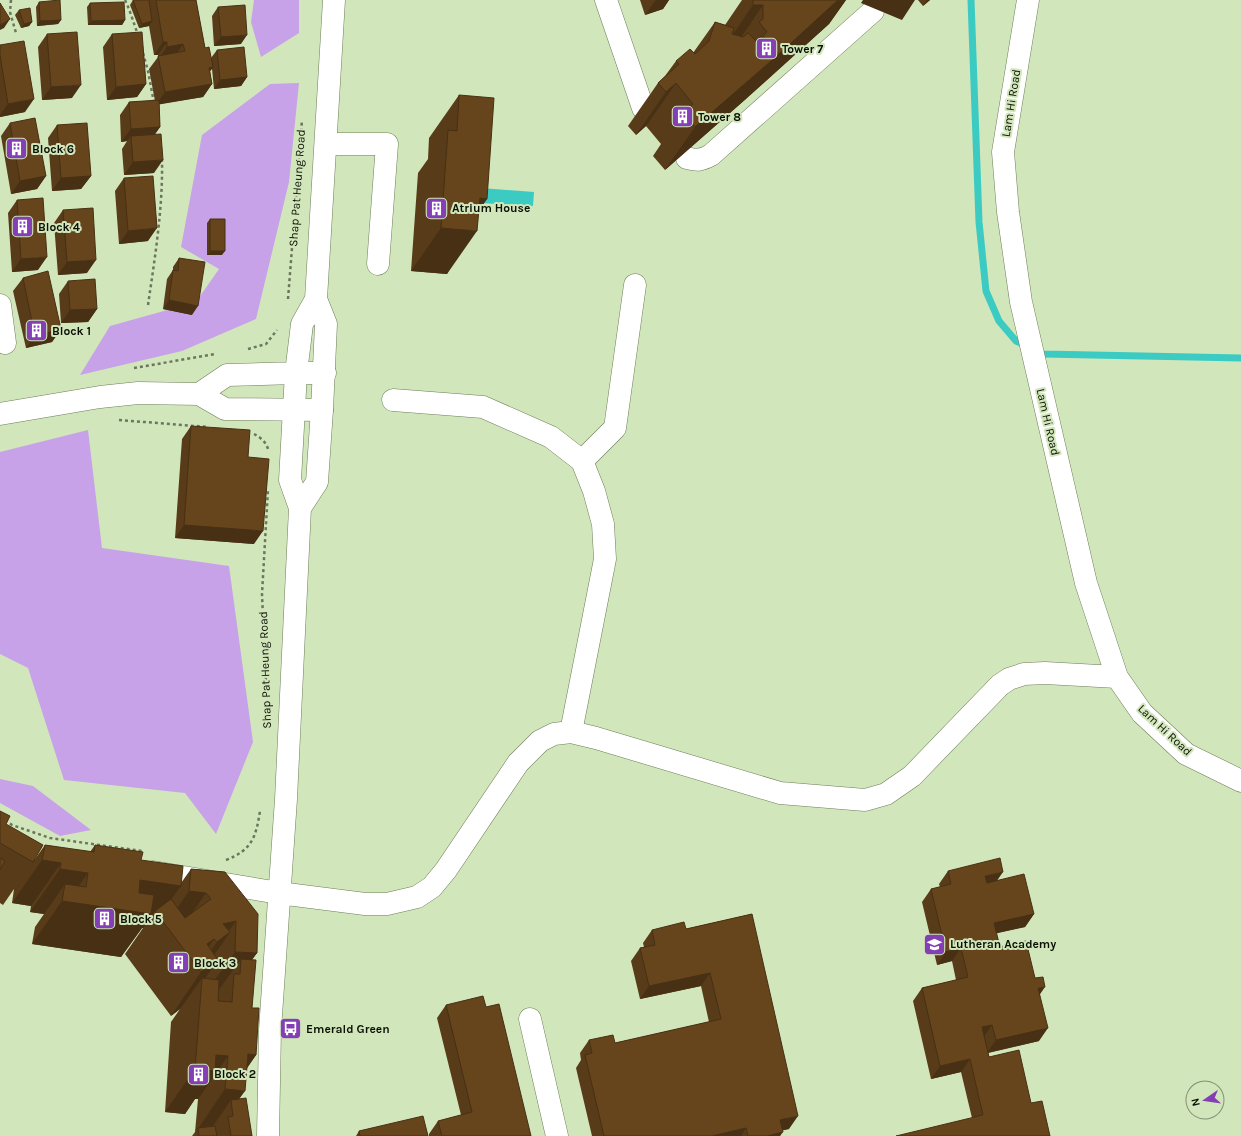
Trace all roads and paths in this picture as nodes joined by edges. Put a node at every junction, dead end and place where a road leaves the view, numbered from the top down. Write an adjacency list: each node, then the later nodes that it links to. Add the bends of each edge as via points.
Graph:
1 (12, 0): 7 (path, via 10,12)
2 (124, 0): 8 (path)
3 (334, 0): 13 (street, Shap Pat Heung Road)
4 (606, 0): 10 (street)
5 (1028, 0): 39 (street, Lam Hi Road, via 1003,152 1008,212 1021,302 1042,398 1086,583)
6 (873, 11): 15 (street, via 711,155 702,160)
7 (16, 33)
8 (140, 42)
9 (142, 49): 11 (path)
10 (643, 108)
11 (155, 109)
12 (302, 118): 21 (path, Shap Pat Heung Road)
13 (326, 144): 16 (street, via 387,144); 18 (street, Shap Pat Heung Road)
14 (161, 153): 20 (path, via 162,190)
15 (687, 158)
16 (378, 264)
17 (634, 285): 36 (street, via 615,428)
18 (316, 299): 25 (street, Shap Pat Heung Road, via 302,324); 26 (street, Shap Pat Heung Road, via 326,324)
19 (0, 305): 23 (street)
20 (148, 305)
21 (287, 305)
22 (278, 329): 24 (path, via 266,344)
23 (5, 343)
24 (247, 350)
25 (296, 373): 26 (street); 27 (street, via 227,375); 29 (street, Shap Pat Heung Road)
26 (325, 373): 30 (street, Shap Pat Heung Road)
27 (200, 394): 29 (street, via 225,409); 31 (street, via 138,393)
28 (393, 400): 36 (street, via 482,407 551,437)
29 (293, 410): 30 (street); 38 (street, Shap Pat Heung Road, via 290,480)
30 (322, 410): 38 (street, Shap Pat Heung Road, via 317,482)
31 (0, 414)
32 (117, 420): 33 (path)
33 (212, 427)
34 (248, 430): 35 (path, via 267,446)
35 (268, 453)
36 (582, 461): 41 (street, via 603,524 605,559)
37 (268, 483): 40 (path, Shap Pat Heung Road, via 262,594)
38 (300, 508): 48 (street, Shap Pat Heung Road)
39 (1117, 677): 41 (street, via 1044,673 1024,674 1009,679 1000,685 912,776 886,794 865,800 780,793); 42 (street, Lam Hi Road, via 1142,713 1186,754)
40 (266, 686)
41 (571, 732): 48 (street, via 554,734 540,741 518,763 446,870 432,887 416,897 387,904 365,904)
42 (1241, 781)
43 (261, 804): 46 (path, via 258,827 251,844 234,857)
44 (0, 817): 45 (path, via 12,825 50,838)
45 (147, 852)
46 (222, 861)
47 (133, 868): 48 (street)
48 (279, 893): 50 (street, Shap Pat Heung Road, via 270,1030)
49 (530, 1019): 51 (street)
50 (268, 1136)
51 (557, 1136)

